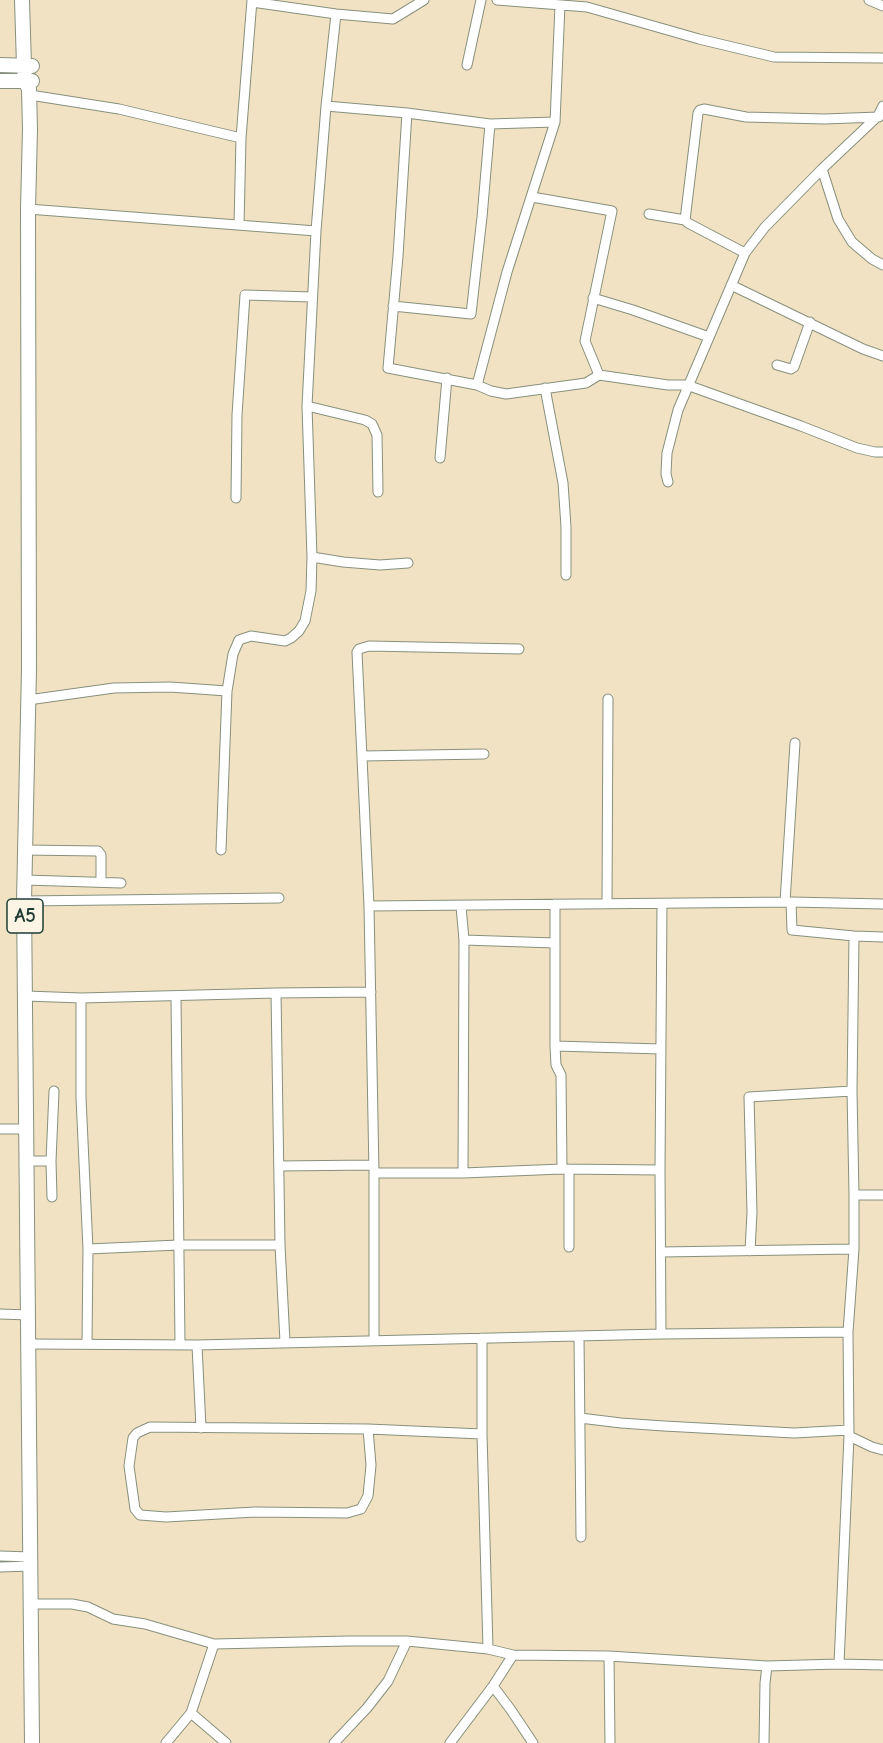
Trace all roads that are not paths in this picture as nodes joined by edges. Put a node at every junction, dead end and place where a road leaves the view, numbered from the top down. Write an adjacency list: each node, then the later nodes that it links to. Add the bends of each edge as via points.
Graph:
1 (22, 0): 14 (highway, A5)
2 (30, 0): 14 (highway, A5)
3 (424, 0): 12 (street, via 393,19)
4 (481, 0): 16 (street)
5 (497, 0): 8 (street)
6 (869, 0): 11 (street)
7 (252, 1): 12 (street); 25 (street)
8 (524, 1): 10 (street)
9 (588, 3): 10 (street); 13 (street, via 699,39 774,57)
10 (560, 5): 23 (street)
11 (883, 6)
12 (336, 14): 19 (street)
13 (883, 58)
14 (27, 63): 15 (highway); 18 (highway, A5)
15 (4, 65)
16 (467, 65)
17 (0, 81): 18 (highway)
18 (29, 86): 25 (street); 28 (highway, A5)
19 (326, 106): 21 (street); 32 (street)
20 (883, 106): 22 (street)
21 (408, 113): 24 (street); 38 (street)
22 (881, 117): 26 (street); 30 (street, via 746,117 700,110)
23 (555, 122): 24 (street); 27 (street)
24 (490, 124): 38 (street, via 471,314)
25 (241, 138): 31 (street)
26 (822, 169): 33 (street); 34 (street, via 838,219 852,242)
27 (532, 197): 37 (street, via 612,211); 45 (street)
28 (28, 209): 31 (street); 60 (highway, A5)
29 (649, 214): 30 (street)
30 (685, 220): 33 (street)
31 (239, 225): 32 (street)
32 (316, 231): 36 (street)
33 (745, 253): 35 (street)
34 (883, 265)
35 (731, 285): 39 (street); 40 (street)
36 (312, 297): 48 (street); 53 (street, via 245,295)
37 (593, 298): 40 (street); 43 (street, via 585,341)
38 (393, 306): 44 (street, via 388,368)
39 (810, 322): 41 (street); 42 (street, via 794,367)
40 (709, 337): 46 (street)
41 (883, 356)
42 (777, 365)
43 (599, 375): 46 (street); 47 (street, via 586,383)
44 (447, 378): 45 (street); 50 (street)
45 (477, 385): 47 (street, via 506,394)
46 (687, 385): 49 (street, via 857,448); 51 (street, via 668,453)
47 (545, 388): 56 (street, via 563,483)
48 (307, 406): 52 (street, via 372,424 377,435); 54 (street)
49 (883, 452)
50 (440, 458)
51 (668, 482)
52 (378, 492)
53 (236, 498)
54 (312, 557): 55 (street, via 380,565); 58 (street, via 311,591 299,631 285,641 251,636 239,640)
55 (408, 563)
56 (566, 575)
57 (519, 649): 63 (street, via 359,649)
58 (226, 691): 60 (street, via 114,688); 65 (street)
59 (608, 699): 72 (street)
60 (28, 700): 64 (highway, A5)
61 (795, 743): 71 (street)
62 (484, 754): 63 (street)
63 (362, 756): 76 (street)
64 (25, 850): 66 (highway, A5); 67 (street, via 98,851)
65 (221, 850)
66 (25, 880): 67 (street); 70 (highway, A5)
67 (101, 882): 68 (street)
68 (121, 882)
69 (279, 898): 70 (street)
70 (24, 901): 84 (highway, A5)
71 (788, 902): 74 (street); 75 (street); 78 (street, via 792,930)
72 (606, 903): 73 (street); 74 (street)
73 (555, 904): 77 (street); 81 (street)
74 (662, 904): 88 (street)
75 (883, 904)
76 (369, 906): 77 (street); 82 (street)
77 (461, 906): 80 (street)
78 (854, 936): 79 (street); 90 (street)
79 (883, 937)
80 (464, 940): 81 (street); 99 (street)
81 (555, 943): 87 (street)
82 (370, 992): 83 (street); 96 (street)
83 (276, 993): 85 (street); 95 (street)
84 (26, 996): 86 (street); 92 (highway, A5)
85 (176, 997): 86 (street); 103 (street)
86 (81, 998): 106 (street)
87 (555, 1046): 88 (street); 97 (street, via 561,1075)
88 (661, 1049): 98 (street)
89 (54, 1090): 94 (street)
90 (852, 1091): 100 (street); 108 (street, via 749,1097)
91 (0, 1129): 92 (street)
92 (27, 1129): 93 (highway, A5)
93 (27, 1161): 94 (street); 111 (highway, A5)
94 (51, 1161): 102 (street)
95 (279, 1166): 96 (street); 104 (street)
96 (373, 1169): 99 (street); 116 (street)
97 (565, 1169): 98 (street); 99 (street); 105 (street)
98 (660, 1170): 109 (street)
99 (463, 1173)
100 (854, 1195): 101 (street); 107 (street)
101 (883, 1195)
102 (52, 1197)
103 (179, 1245): 104 (street); 106 (street); 118 (street)
104 (280, 1245): 117 (street)
105 (569, 1247)
106 (88, 1249): 120 (street)
107 (854, 1249): 108 (street); 112 (street)
108 (750, 1251): 109 (street)
109 (662, 1252): 113 (street)
110 (0, 1314): 111 (street)
111 (28, 1315): 119 (highway, A5)
112 (848, 1332): 113 (street); 125 (street)
113 (661, 1334): 114 (street)
114 (579, 1336): 115 (street); 122 (street)
115 (482, 1338): 116 (street); 126 (street)
116 (374, 1340): 117 (street)
117 (285, 1342): 121 (street)
118 (180, 1343): 120 (street); 121 (street)
119 (29, 1344): 120 (street); 130 (highway, A5)
120 (87, 1344)
121 (197, 1345): 123 (street)
122 (580, 1418): 125 (street, via 664,1426); 128 (street)
123 (201, 1428): 124 (street); 124 (street, via 150,1427 137,1432 129,1466 135,1509 140,1515 347,1513 361,1509 368,1496 372,1465)
124 (368, 1429): 126 (street)
125 (849, 1433): 127 (street); 138 (street)
126 (482, 1434): 135 (street)
127 (883, 1450)
128 (581, 1537)
129 (0, 1556): 130 (street)
130 (31, 1562): 131 (street); 132 (highway, A5)
131 (0, 1567)
132 (32, 1604): 134 (street, via 88,1607 113,1619); 143 (highway, A5)
133 (407, 1641): 134 (street); 135 (street); 146 (street, via 388,1680)
134 (214, 1644): 142 (street)
135 (488, 1649): 136 (street)
136 (513, 1655): 137 (street); 141 (street)
137 (609, 1656): 140 (street); 149 (street)
138 (839, 1664): 139 (street); 140 (street)
139 (883, 1665)
140 (767, 1666): 150 (street)
141 (493, 1686): 147 (street); 148 (street)
142 (191, 1713): 144 (street); 145 (street)
143 (32, 1743)
144 (166, 1743)
145 (226, 1743)
146 (334, 1743)
147 (450, 1743)
148 (533, 1743)
149 (610, 1743)
150 (764, 1743)

